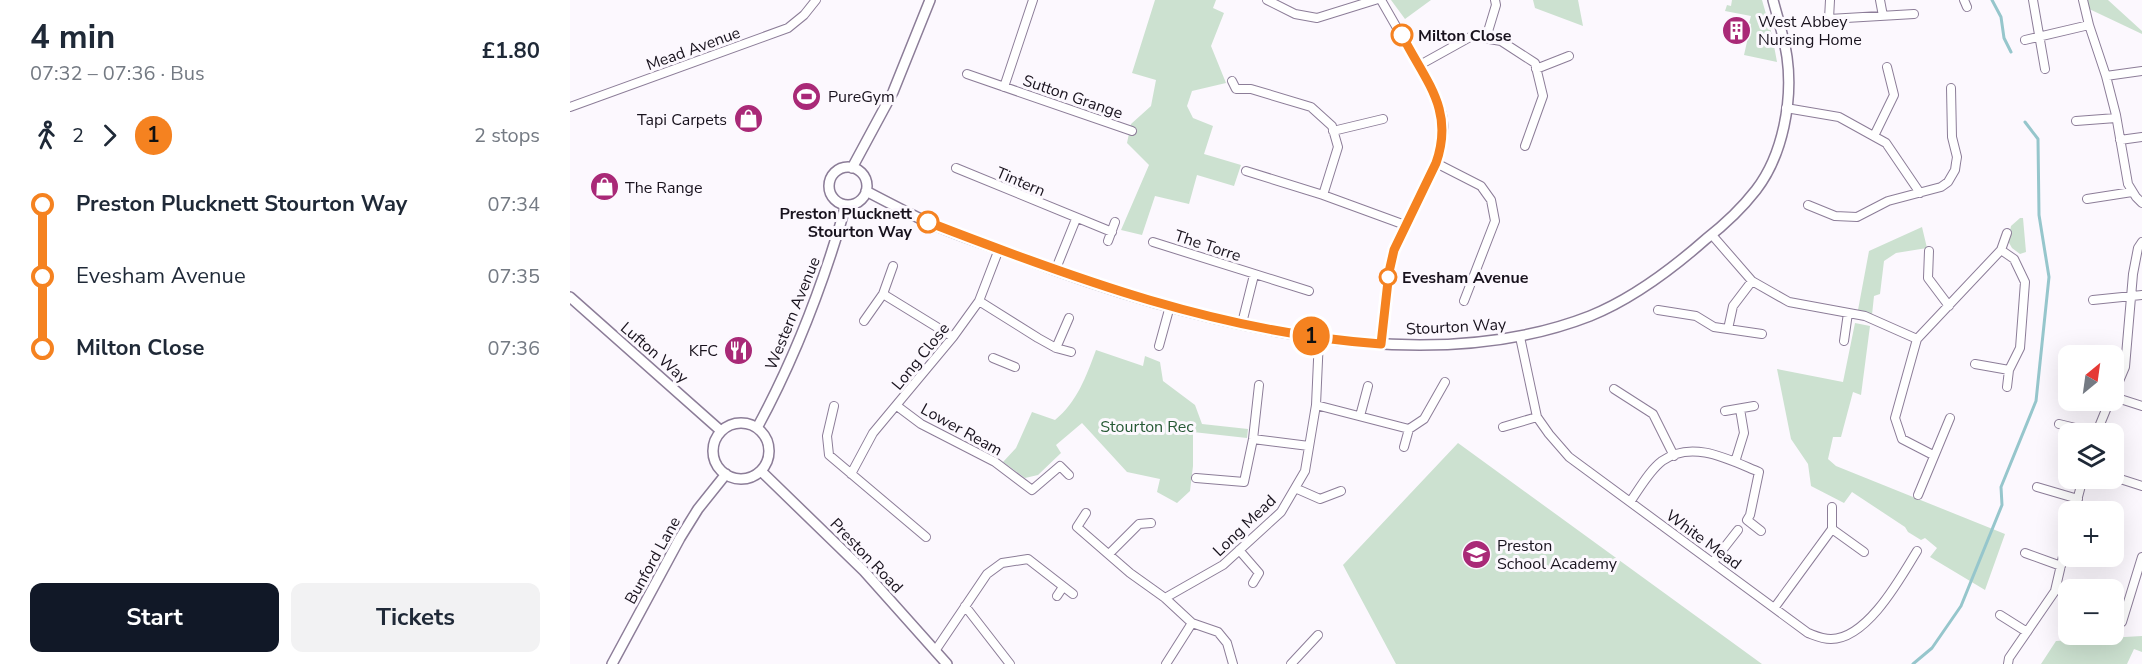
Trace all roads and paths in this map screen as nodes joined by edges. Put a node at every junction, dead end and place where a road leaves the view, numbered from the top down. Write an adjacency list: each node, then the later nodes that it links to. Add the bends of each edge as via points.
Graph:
1 (816, 0): 30 (street, Mead Avenue, via 788,28)
2 (930, 0): 42 (street, via 893,92)
3 (1033, 0): 28 (street, Sutton Grange)
4 (1267, 0): 5 (street, via 1295,14 1317,18)
5 (1375, 0)
6 (1381, 0): 20 (street)
7 (1495, 0): 17 (street)
8 (1773, 0): 31 (street, Stourton Way, via 1787,58)
9 (1830, 0): 14 (street, via 1829,19)
10 (1880, 0): 14 (street)
11 (2033, 0): 16 (street)
12 (2083, 0): 15 (street)
13 (1914, 14): 14 (street)
14 (1882, 16)
15 (2089, 26): 16 (street); 26 (street)
16 (2038, 37): 18 (street); 23 (street)
17 (1486, 38): 20 (street, via 1472,36); 22 (street, via 1501,41 1535,63)
18 (2025, 40)
19 (1569, 56): 22 (street)
20 (1418, 66): 41 (street, via 1442,114 1442,148)
21 (1887, 67): 37 (street, via 1894,95)
22 (1536, 69): 40 (street, via 1543,96)
23 (2045, 69)
24 (2142, 71): 26 (street)
25 (968, 74): 28 (street, Sutton Grange)
26 (2106, 76): 32 (street)
27 (1232, 81): 36 (street, via 1236,89 1251,89 1311,107)
28 (1005, 87): 35 (street, Sutton Grange)
29 (1951, 88): 46 (street, via 1955,170 1941,187)
30 (570, 107)
31 (1786, 108): 37 (street, via 1839,117); 59 (street, Stourton Way, via 1768,171 1757,189)
32 (2116, 118): 34 (street); 39 (street)
33 (1383, 119): 36 (street)
34 (2076, 121)
35 (1132, 131)
36 (1333, 131): 48 (street, via 1338,147)
37 (1874, 136): 46 (street, via 1886,143)
38 (2142, 137): 39 (street)
39 (2120, 140): 47 (street)
40 (1525, 146)
41 (1436, 163): 55 (street); 76 (street, via 1481,186 1491,200 1494,221)
42 (852, 168): 45 (street, via 866,179); 51 (street, via 836,171 829,186 836,201)
43 (956, 168): 53 (street, Tintern)
44 (1245, 171): 48 (street)
45 (866, 191): 51 (street, via 856,203); 62 (street, Stourton Way, via 924,220)
46 (1920, 192): 52 (street, via 1888,201 1857,217 1835,216)
47 (2132, 192): 49 (street); 50 (street)
48 (1323, 195): 55 (street)
49 (2087, 199)
50 (2142, 203)
51 (846, 205): 117 (street, Western Avenue, via 833,251 797,344)
52 (1808, 205)
53 (1076, 219): 56 (street, Tintern); 66 (street)
54 (1115, 222): 56 (street)
55 (1405, 225): 91 (street, via 1389,272)
56 (1112, 232): 60 (street)
57 (2007, 232): 64 (street)
58 (1156, 233): 67 (street, The Torre, via 1152,244)
59 (1712, 235): 68 (street); 87 (street, Stourton Way, via 1613,305 1591,316)
60 (1108, 241)
61 (2142, 243): 72 (street)
62 (999, 249): 66 (street, Stourton Way); 75 (street, Long Close)
63 (1929, 250): 78 (street, via 1928,278)
64 (2001, 250): 78 (street); 99 (street, via 2014,259 2025,282 2020,348)
65 (893, 266): 70 (street)
66 (1055, 271): 77 (street, Stourton Way)
67 (1254, 275): 69 (street, The Torre); 83 (street, The Torre)
68 (1752, 281): 80 (street, via 1789,302); 84 (street, via 1733,306)
69 (1309, 291)
70 (883, 294): 82 (street); 86 (street)
71 (2142, 295): 72 (street)
72 (2131, 296): 74 (street); 98 (street)
73 (570, 297): 119 (street, Lufton Way)
74 (2093, 300)
75 (979, 301): 86 (street, Long Close); 93 (street)
76 (1464, 302)
77 (1170, 306): 83 (street, Stourton Way); 92 (street)
78 (1949, 306): 89 (street)
79 (1658, 310): 84 (street, via 1696,316 1714,327)
80 (1848, 313): 89 (street, via 1865,316); 90 (street)
81 (1069, 318): 93 (street)
82 (864, 321)
83 (1242, 323): 88 (street, Stourton Way)
84 (1728, 329): 85 (street)
85 (1762, 334)
86 (953, 337): 106 (street, Long Close)
87 (1520, 337): 91 (street, Stourton Way, via 1459,344); 114 (street, White Mead)
88 (1320, 338): 91 (street, Stourton Way); 107 (street, Long Mead)
89 (1917, 339): 123 (street, via 1895,418 1902,439)
90 (1844, 341)
91 (1381, 344)
92 (1159, 346)
93 (1056, 348): 94 (street)
94 (1071, 352)
95 (993, 358): 97 (street)
96 (1975, 364): 99 (street)
97 (1015, 366)
98 (2124, 368)
99 (2009, 369): 103 (street)
100 (1445, 382): 118 (street, via 1424,419)
101 (1259, 385): 120 (street)
102 (1368, 386): 113 (street)
103 (2007, 387)
104 (1614, 389): 124 (street, via 1653,414)
105 (2124, 399): 110 (street)
106 (897, 405): 128 (street, Long Close, via 873,433); 129 (street, Lower Ream, via 921,424 995,462 1032,490 1060,466)
107 (1316, 405): 113 (street); 121 (street, Long Mead)
108 (834, 406): 128 (street, via 827,436 829,455)
109 (1754, 406): 111 (street)
110 (2142, 406)
111 (1740, 409): 112 (street); 125 (street, via 1744,433)
112 (1725, 411)
113 (1360, 416): 118 (street)
114 (1538, 417): 116 (street); 139 (street, White Mead, via 1569,457)
115 (1950, 418): 123 (street)
116 (1503, 427)
117 (757, 428): 119 (street, via 738,423); 126 (street, via 769,448)
118 (1409, 429): 122 (street)
119 (721, 431): 127 (street, via 713,452)
120 (1253, 439): 121 (street); 130 (street, via 1244,482)
121 (1309, 446): 134 (street, Long Mead, via 1305,471)
122 (1404, 447)
123 (1933, 455): 137 (street)
124 (1674, 456): 125 (street, via 1702,452); 139 (street, via 1663,461)
125 (1735, 462): 143 (street, via 1759,472 1750,515)
126 (761, 471): 127 (street, via 748,478); 168 (street, Preston Road, via 864,571)
127 (726, 474): 169 (street, Bunford Lane, via 680,538)
128 (851, 474): 146 (street)
129 (1069, 475)
130 (1196, 478)
131 (2124, 480): 132 (street)
132 (2142, 486)
133 (2037, 487): 138 (street)
134 (1295, 488): 136 (street, via 1320,499); 147 (street, Long Mead, via 1281,512)
135 (2080, 489): 138 (street)
136 (1341, 491)
137 (1918, 495)
138 (2078, 499)
139 (1630, 502): 153 (street, White Mead)
140 (1832, 507): 144 (street)
141 (1086, 513): 151 (street, via 1075,527)
142 (1151, 523): 151 (street, via 1139,524)
143 (1742, 525): 145 (street); 153 (street)
144 (1832, 529): 149 (street); 162 (street)
145 (1761, 531)
146 (926, 537)
147 (1239, 550): 156 (street, via 1259,573); 160 (street, Long Mead, via 1223,565)
148 (1917, 551): 162 (street, White Mead, via 1892,590 1862,626 1850,634 1821,638 1808,633)
149 (1864, 552)
150 (2025, 553): 154 (street)
151 (1109, 554): 160 (street)
152 (2142, 557): 164 (street)
153 (1713, 562): 162 (street, White Mead)
154 (2058, 565)
155 (2061, 567): 166 (street, via 2055,591)
156 (1253, 583)
157 (1063, 586): 158 (street); 159 (street); 161 (street, via 1028,559 1002,563 987,574)
158 (1073, 594)
159 (1057, 596)
160 (1165, 598): 165 (street)
161 (965, 606): 168 (street); 171 (street)
162 (1775, 607)
163 (2001, 615): 166 (street)
164 (2124, 616)
165 (1192, 623): 172 (street); 173 (street, via 1218,632 1227,643)
166 (2027, 632): 175 (street)
167 (1318, 635): 174 (street)
168 (935, 651): 170 (street, Preston Road)
169 (612, 664)
170 (947, 664)
171 (1010, 664)
172 (1166, 664)
173 (1233, 664)
174 (1291, 664)
175 (2008, 664)

